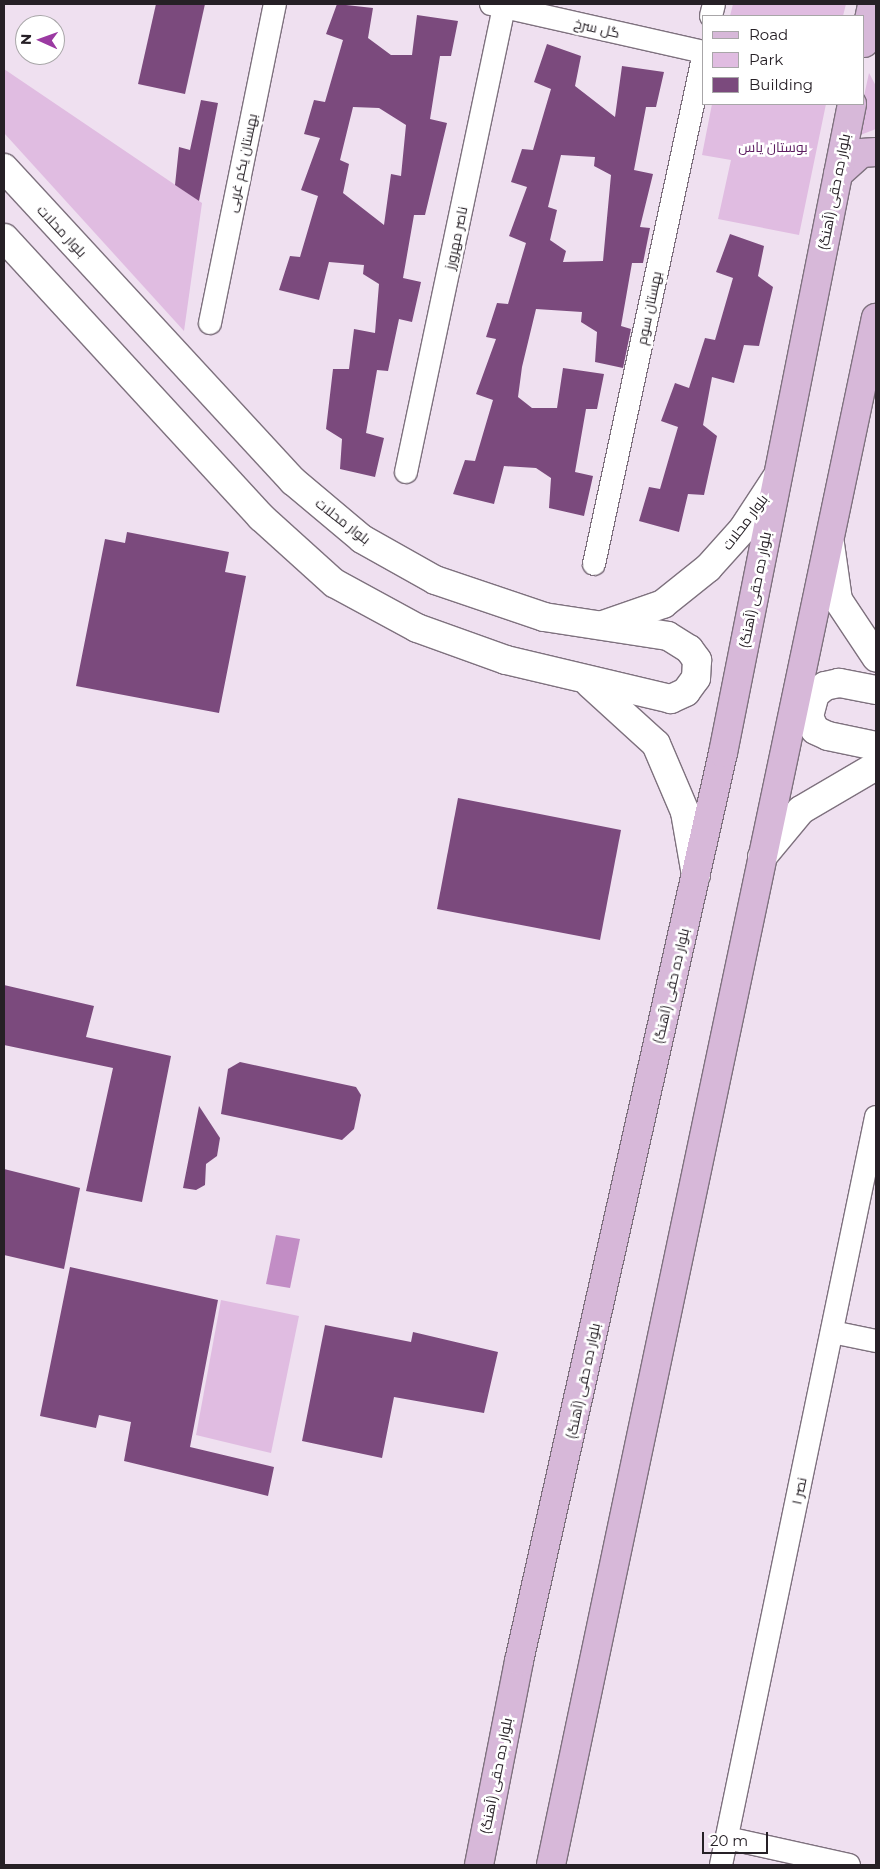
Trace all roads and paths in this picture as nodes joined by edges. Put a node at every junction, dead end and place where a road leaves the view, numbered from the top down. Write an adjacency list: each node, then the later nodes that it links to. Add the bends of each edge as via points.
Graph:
1 (275, 4): 13 (street, بهستان یکم غربی)
2 (872, 4): 4 (main road)
3 (500, 5): 5 (street, گل سرخ); 14 (street, ناصر مهرورز)
4 (865, 38)
5 (702, 52)
6 (702, 61): 17 (street, بهستان سوم)
7 (852, 105): 10 (main road, بلوار ده حقی (آهنگ))
8 (876, 152): 10 (main road, via 861,153)
9 (4, 168): 18 (main road, بلوار محلات, via 293,481 362,539 435,580 544,617)
10 (838, 174): 15 (main road, بلوار ده حقی (آهنگ))
11 (4, 238): 20 (main road, via 260,517 334,583 416,628 506,660)
12 (876, 318): 16 (main road)
13 (210, 323)
14 (406, 472)
15 (778, 477): 18 (main road, بلوار محلات, via 743,529 708,568 663,604); 25 (main road, بلوار ده حقی (آهنگ))
16 (829, 541): 19 (main road, via 838,600); 24 (main road)
17 (594, 564)
18 (598, 627): 20 (main road, via 668,636 689,649 697,660 696,678 686,692 671,699)
19 (876, 657)
20 (585, 680): 25 (main road, via 656,744 685,812)
21 (876, 690): 22 (main road, via 839,683 825,686 815,694 809,718 815,730 828,736)
22 (876, 746)
23 (876, 766): 24 (main road, via 801,810)
24 (762, 857): 31 (main road)
25 (696, 875): 30 (main road, بلوار ده حقی (آهنگ), via 519,1661)
26 (876, 1117): 27 (street, نصر ۱)
27 (832, 1332): 28 (street); 29 (street, نصر ۱)
28 (876, 1341)
29 (727, 1838): 32 (street, نصر ۱); 33 (street)
30 (479, 1865)
31 (551, 1865)
32 (721, 1865)
33 (849, 1865)

